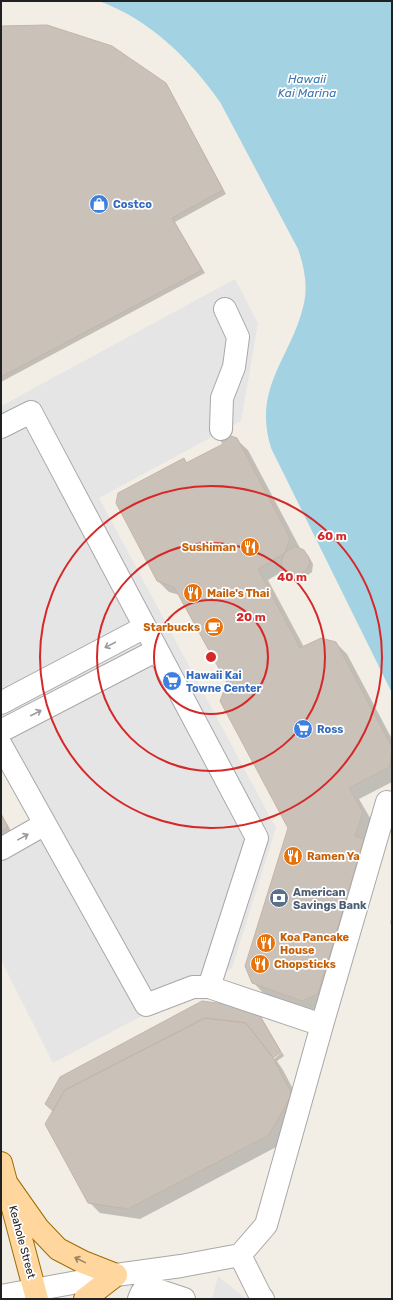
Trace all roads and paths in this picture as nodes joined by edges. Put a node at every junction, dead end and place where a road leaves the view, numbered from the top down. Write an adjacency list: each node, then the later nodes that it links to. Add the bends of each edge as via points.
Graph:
1 (225, 309): 3 (lane, via 238,337 234,367 222,398)
2 (1, 427): 4 (lane, via 31,412)
3 (221, 428)
4 (145, 627): 5 (lane); 6 (lane, one-way to 6)
5 (157, 650): 7 (lane, one-way to 5); 12 (lane, via 256,838)
6 (1, 703)
7 (1, 731)
8 (4, 759): 10 (lane)
9 (387, 802): 13 (lane)
10 (45, 824): 11 (lane, one-way to 10); 12 (lane, via 146,1005 192,987)
11 (1, 849)
12 (209, 987): 13 (lane)
13 (322, 1025): 17 (lane, via 266,1225)
14 (1, 1163): 15 (main road, Keahole Street)
15 (7, 1184): 16 (main road); 19 (main road, one-way to 15, via 58,1249 38,1228); 20 (main road, Keahole Street)
16 (1, 1206)
17 (240, 1256): 18 (lane); 25 (lane)
18 (181, 1266): 19 (lane); 24 (lane, via 184,1279)
19 (116, 1275): 20 (lane); 22 (main road)
20 (36, 1295): 21 (lane)
21 (1, 1296)
22 (85, 1299)
23 (139, 1299): 24 (lane, via 142,1292 151,1288)
24 (182, 1299)
25 (263, 1299)

